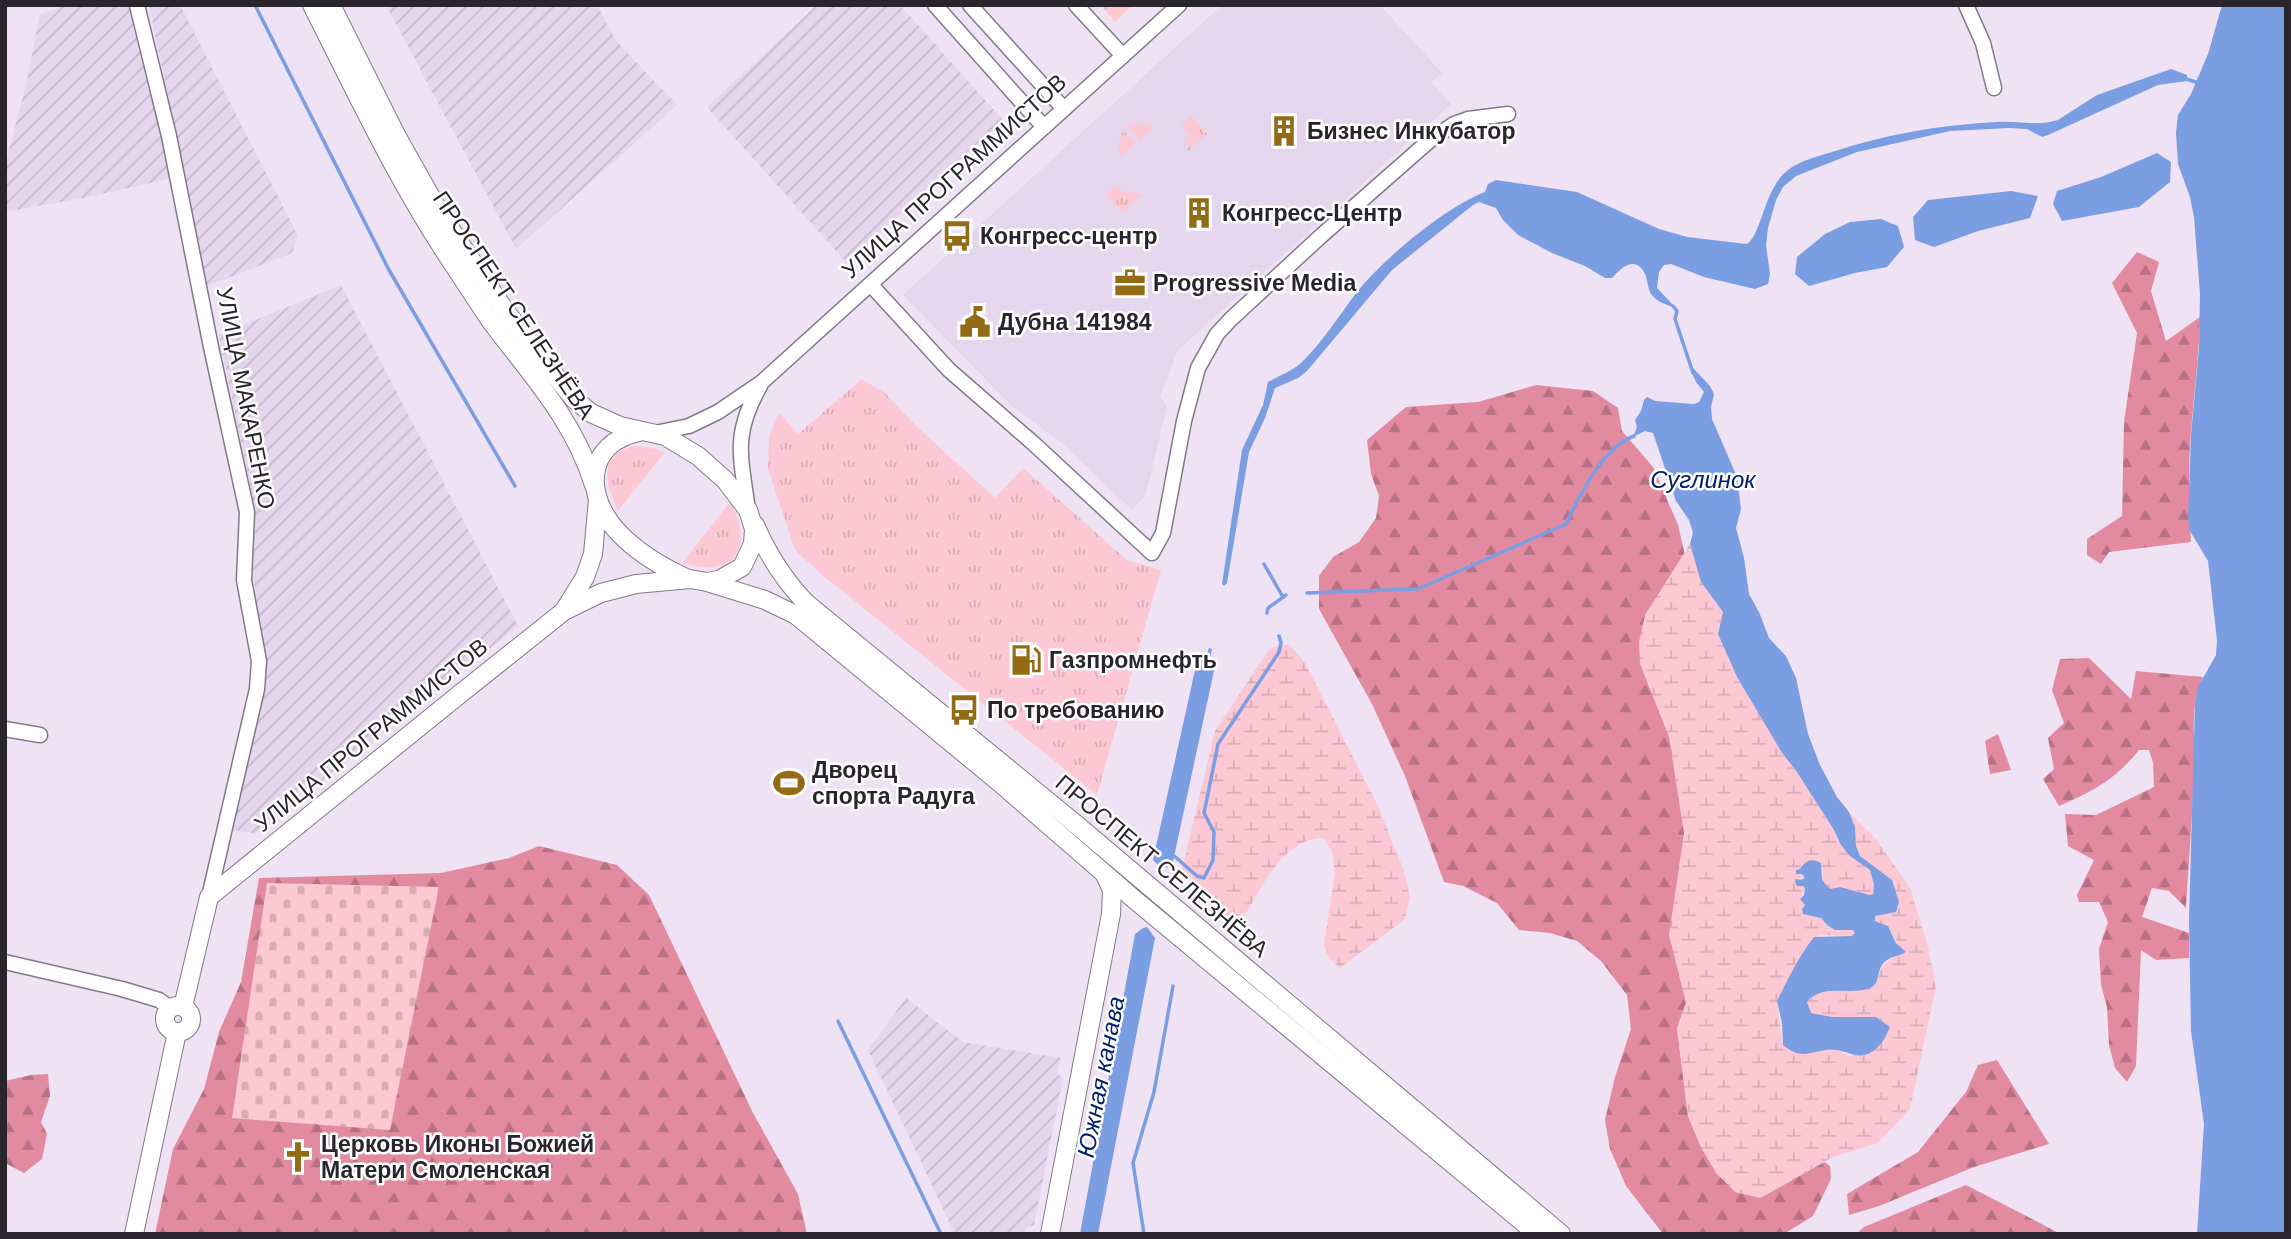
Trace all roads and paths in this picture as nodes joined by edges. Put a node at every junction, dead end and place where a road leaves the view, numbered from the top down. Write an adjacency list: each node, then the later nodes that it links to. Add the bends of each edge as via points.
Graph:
1 (137, 5): 24 (street, УЛИЦА МАКАРЕНКО, via 247,512 244,580 259,661 258,680)
2 (312, 5): 17 (main road, ПРОСПЕКТ СЕЛЕЗНЁВА, via 427,224 559,410 586,461)
3 (331, 5): 16 (main road, ПРОСПЕКТ СЕЛЕЗНЁВА, via 396,135 503,310 573,398 591,413)
4 (935, 5): 13 (street)
5 (970, 5): 11 (street)
6 (1076, 5): 9 (street)
7 (1179, 5): 9 (street, УЛИЦА ПРОГРАММИСТОВ)
8 (1966, 5): 10 (street, via 1983,43)
9 (1123, 56): 11 (street, УЛИЦА ПРОГРАММИСТОВ)
10 (1994, 88)
11 (1064, 109): 13 (street, УЛИЦА ПРОГРАММИСТОВ)
12 (1508, 114): 14 (street, via 1468,119 1429,141 1217,334 1198,368 1163,533 1152,554 949,370)
13 (1044, 127): 14 (street, УЛИЦА ПРОГРАММИСТОВ)
14 (871, 285): 15 (street, УЛИЦА ПРОГРАММИСТОВ)
15 (762, 382): 16 (street, УЛИЦА ПРОГРАММИСТОВ, via 689,426); 18 (street, УЛИЦА ПРОГРАММИСТОВ, via 741,428)
16 (650, 432): 17 (main road, via 617,439 604,449 597,461); 18 (main road, via 698,456 725,480)
17 (596, 492): 19 (main road, via 606,515 628,541 670,571); 20 (main road, via 593,554)
18 (750, 514): 19 (main road, via 753,544 742,567 728,577); 32 (main road, ПРОСПЕКТ СЕЛЕЗНЁВА, via 766,551 806,603)
19 (698, 581): 20 (main road, via 636,584 601,593); 23 (main road, ПРОСПЕКТ СЕЛЕЗНЁВА, via 765,600 796,615)
20 (564, 611): 24 (main road, УЛИЦА ПРОГРАММИСТОВ)
21 (5, 729): 22 (street)
22 (40, 734)
23 (1105, 875): 25 (main road, ПРОСПЕКТ СЕЛЕЗНЁВА); 26 (main road, via 1112,890)
24 (209, 897): 28 (main road, УЛИЦА МАКАРЕНКО)
25 (1135, 900): 26 (main road, via 1116,906); 31 (main road, ПРОСПЕКТ СЕЛЕЗНЁВА)
26 (1111, 914): 30 (main road)
27 (5, 962): 28 (street, via 122,989)
28 (177, 1008): 29 (main road, УЛИЦА МАКАРЕНКО, via 190,1013 191,1022 186,1030 177,1032)
29 (134, 1234)
30 (1050, 1234)
31 (1537, 1234)
32 (1561, 1234)

